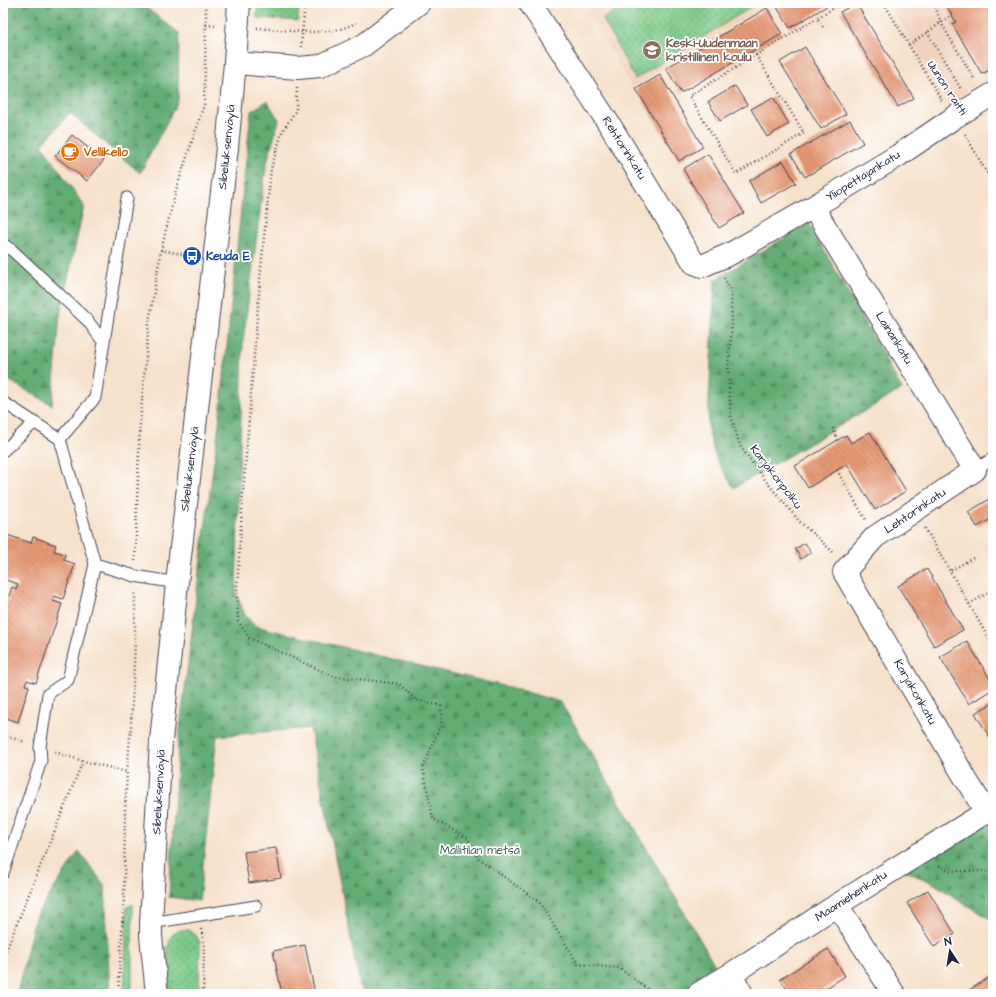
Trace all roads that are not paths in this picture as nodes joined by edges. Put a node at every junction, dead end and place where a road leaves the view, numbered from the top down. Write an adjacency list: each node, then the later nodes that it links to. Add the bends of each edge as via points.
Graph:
1 (239, 3): 4 (street, Sibeliuksenväylä)
2 (419, 3): 4 (street, via 364,45 320,66 298,68)
3 (530, 3): 9 (street, Rehtorinkatu, via 611,127 694,263 702,266)
4 (235, 63): 18 (street, Sibeliuksenväylä)
5 (976, 104): 7 (street, Yliopettajankatu)
6 (127, 198): 10 (lane)
7 (813, 207): 9 (street, Yliopettajankatu); 15 (street, Lainankatu)
8 (3, 244): 10 (lane, via 88,321)
9 (722, 257)
10 (104, 343): 13 (lane, via 95,398)
11 (3, 402): 12 (lane)
12 (34, 422): 13 (lane); 14 (lane)
13 (60, 439): 16 (lane)
14 (3, 450)
15 (984, 464): 17 (street, Lehtorinkatu, via 875,537)
16 (95, 564): 18 (lane, via 135,576); 20 (lane, via 68,680 48,694 40,747 41,761)
17 (844, 572): 19 (street, Karjakonkatu, via 967,781)
18 (176, 583): 23 (street, Sibeliuksenväylä, via 162,741)
19 (990, 810): 21 (street, Maamiehenkatu)
20 (3, 873)
21 (837, 905): 24 (street, Maamiehenkatu); 29 (street)
22 (256, 906): 23 (lane, via 198,915)
23 (151, 930): 25 (street, Sibeliuksenväylä); 26 (street, Sibeliuksenväylä)
24 (731, 974): 27 (street, Maamiehenkatu); 28 (street)
25 (144, 994)
26 (157, 994)
27 (698, 994)
28 (742, 994)
29 (894, 994)

